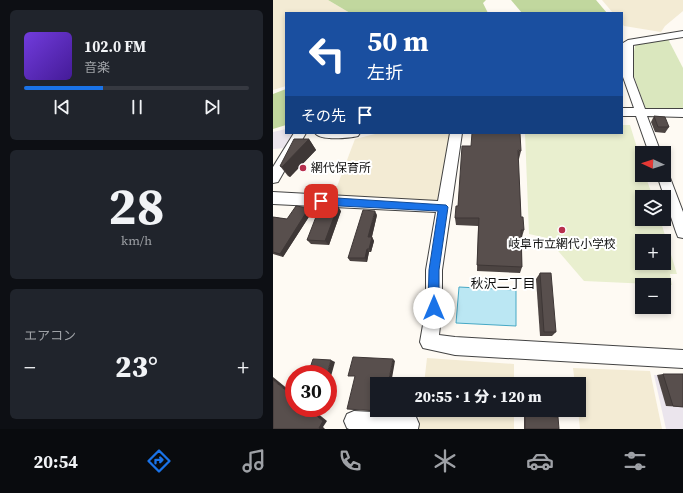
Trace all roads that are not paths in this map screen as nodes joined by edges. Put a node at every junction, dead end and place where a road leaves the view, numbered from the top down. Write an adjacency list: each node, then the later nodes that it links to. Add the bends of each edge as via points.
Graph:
1 (683, 34): 3 (street, via 628,43 628,76)
2 (623, 112): 3 (street)
3 (641, 112): 4 (street); 7 (street)
4 (683, 113)
5 (299, 134): 8 (street)
6 (456, 134): 11 (street)
7 (653, 146)
8 (273, 178)
9 (666, 182): 12 (street)
10 (273, 199): 11 (street)
11 (443, 207): 14 (street, via 434,270 434,308 429,342 455,346)
12 (680, 214): 13 (street)
13 (683, 232)
14 (683, 359)
15 (354, 421): 16 (street, via 409,424)
16 (408, 429)

